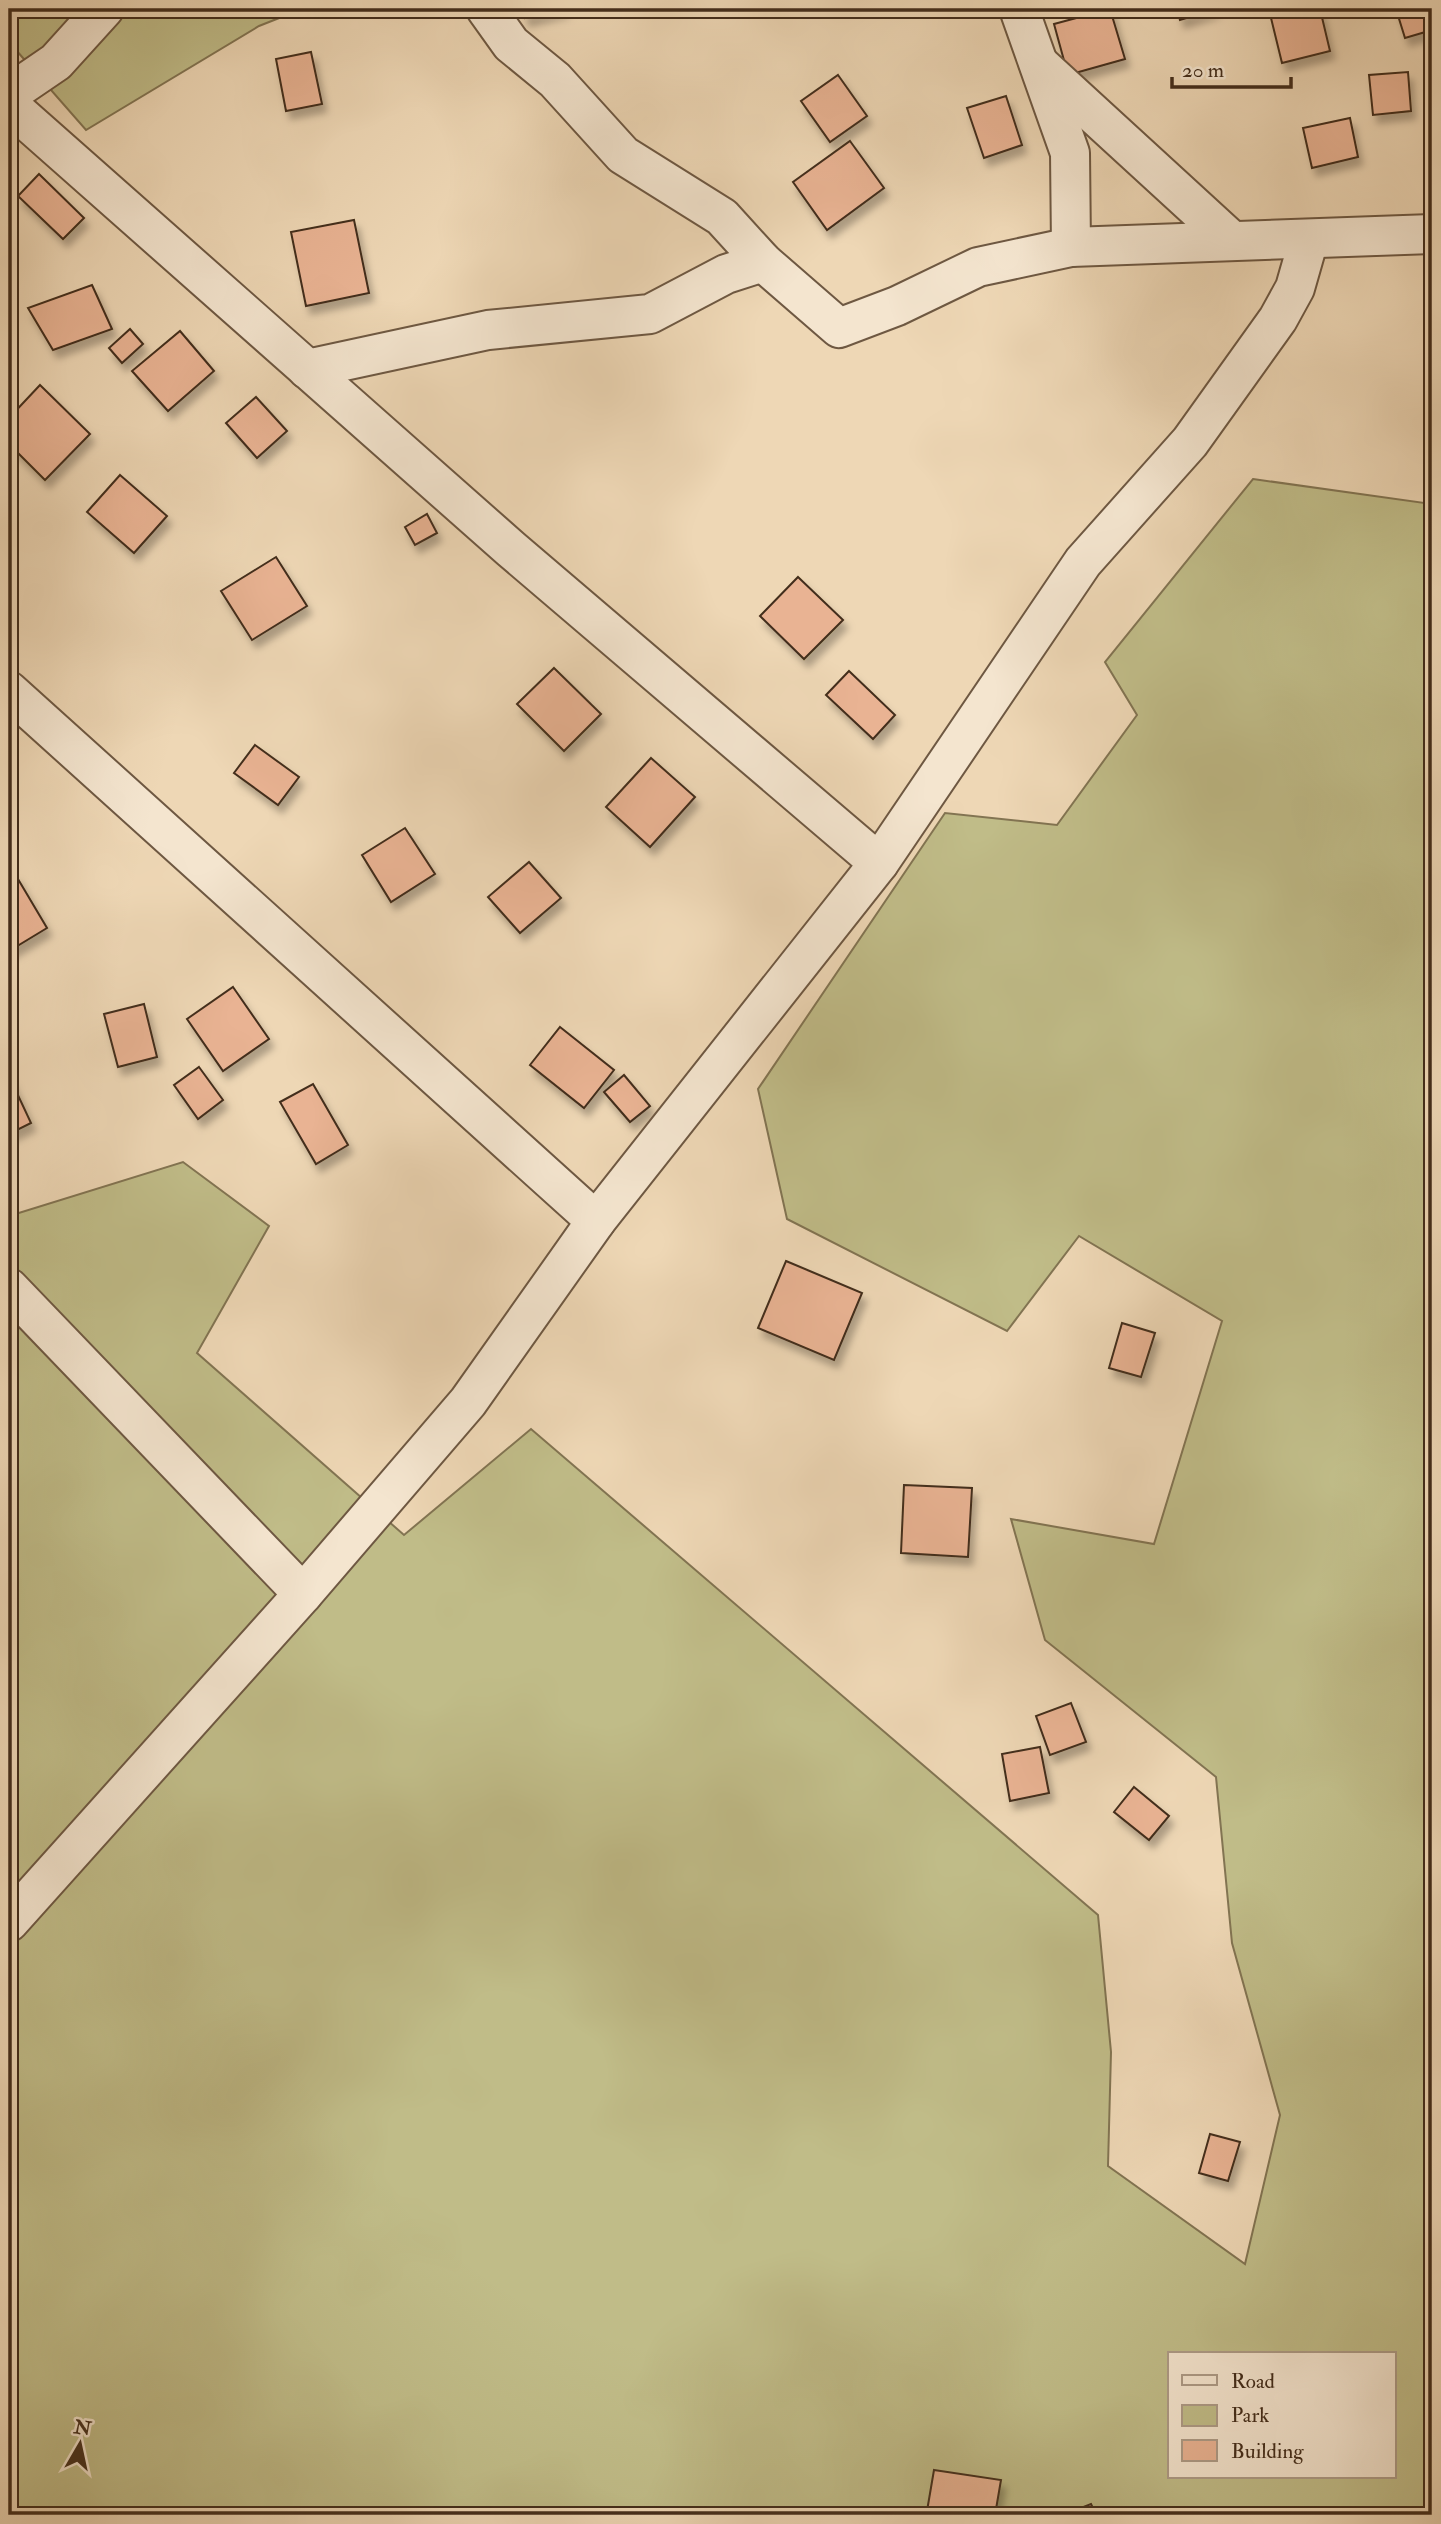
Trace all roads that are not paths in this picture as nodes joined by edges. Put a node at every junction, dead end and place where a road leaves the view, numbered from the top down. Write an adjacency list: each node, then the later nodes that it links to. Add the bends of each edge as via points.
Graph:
1 (104, 9): 5 (street, via 56,62)
2 (486, 9): 11 (street, via 511,44 555,80 623,155 722,217)
3 (1019, 9): 4 (street)
4 (1039, 64): 9 (street); 10 (street, via 1070,153)
5 (9, 94)
6 (9, 105): 12 (street)
7 (1432, 234): 8 (street)
8 (1309, 239): 9 (street); 14 (street, via 1295,288 1278,319 1190,442 1083,562)
9 (1231, 240): 10 (street)
10 (1071, 247): 11 (street, via 978,267 839,328)
11 (763, 262): 12 (street, via 726,274 650,314 488,330)
12 (307, 369): 14 (street)
13 (9, 691): 15 (street)
14 (879, 863): 15 (street)
15 (596, 1221): 17 (street, via 468,1402)
16 (9, 1288): 17 (street)
17 (303, 1594): 18 (street)
18 (10, 1918)

